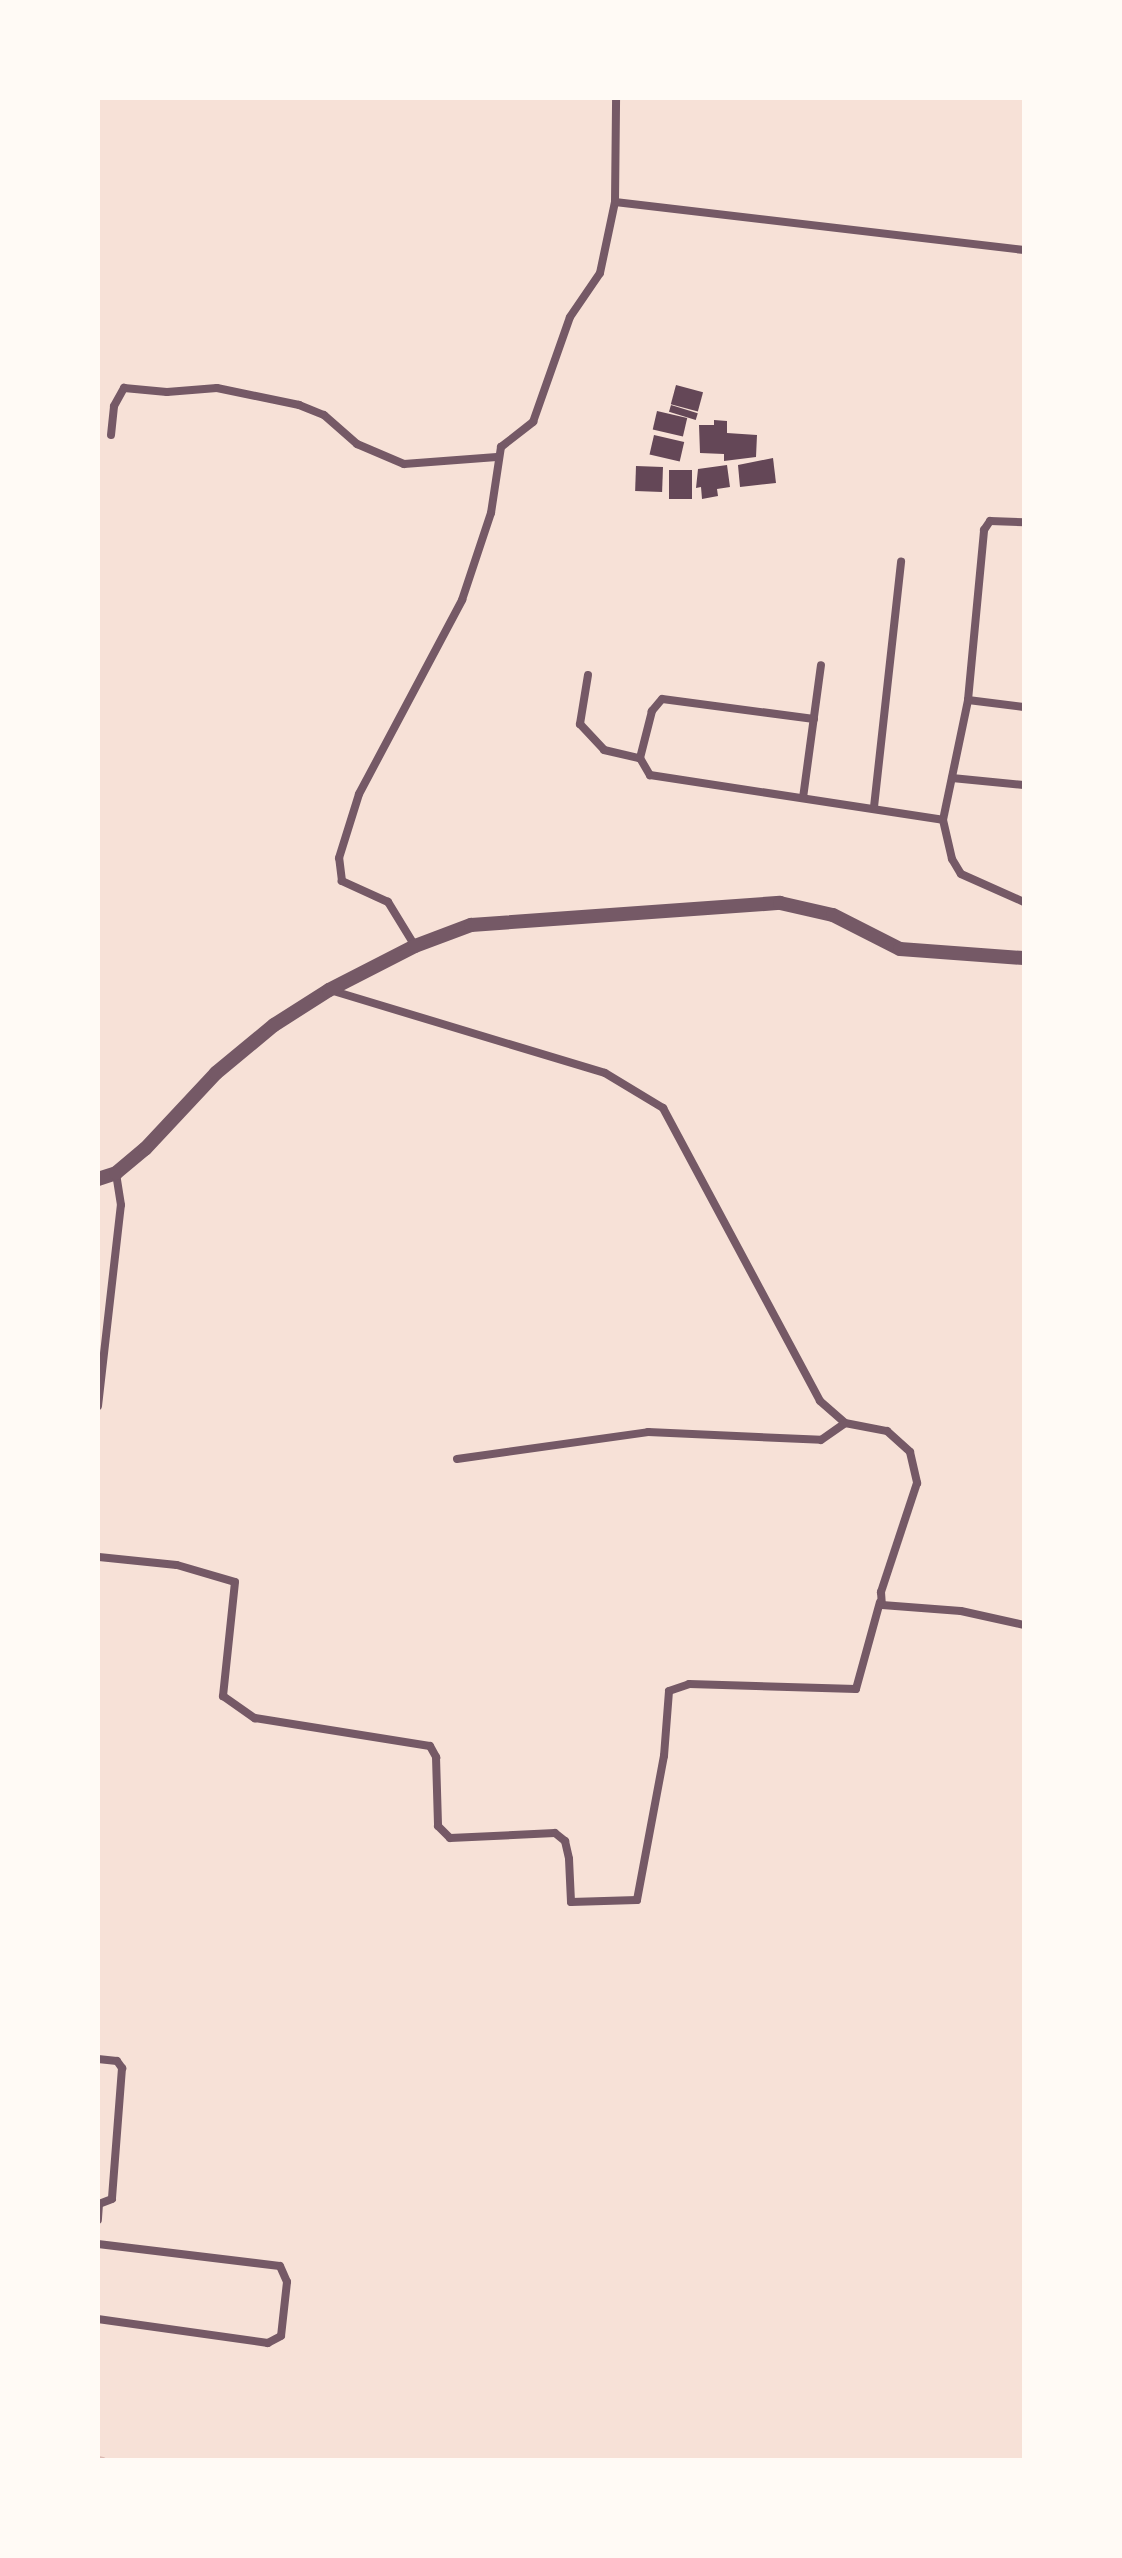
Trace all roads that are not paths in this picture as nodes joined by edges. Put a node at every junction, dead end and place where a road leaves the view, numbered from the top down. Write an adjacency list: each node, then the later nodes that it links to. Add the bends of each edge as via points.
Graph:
1 (616, 98): 2 (street)
2 (615, 202): 3 (street); 5 (street, via 600,273 570,317 533,422 504,442)
3 (1024, 250)
4 (111, 435): 5 (street, via 114,406 124,388 217,388 324,415 357,444 404,464)
5 (497, 457): 20 (street, via 491,513 462,600 359,794 339,858 342,881 388,902)
6 (1024, 522): 10 (street, via 985,525)
7 (901, 561): 17 (street)
8 (821, 665): 12 (street)
9 (588, 675): 13 (street, via 580,724 604,750)
10 (968, 700): 11 (street); 14 (street)
11 (1024, 707)
12 (814, 719): 13 (street, via 662,699 652,711); 16 (street)
13 (640, 758): 16 (street, via 650,775)
14 (952, 778): 15 (street); 18 (street)
15 (1024, 785)
16 (803, 798): 17 (street)
17 (874, 807): 18 (street)
18 (943, 820): 19 (street, via 961,874)
19 (1024, 902)
20 (415, 946): 21 (street, via 497,920 780,903 833,915 900,949); 22 (street)
21 (1024, 958)
22 (329, 990): 23 (street, via 244,1047); 26 (street, via 605,1073 645,1093 676,1125 820,1401)
23 (116, 1173): 24 (street); 25 (street, via 121,1205)
24 (98, 1179)
25 (98, 1406)
26 (845, 1423): 27 (street, via 821,1440 648,1432); 30 (street, via 876,1426 899,1439 914,1466 913,1498)
27 (457, 1459)
28 (99, 1555): 29 (street); 30 (street, via 177,1565 235,1582 223,1696 255,1718 430,1746 436,1757 438,1826 450,1838 555,1833 565,1841 571,1902 637,1900 664,1756 669,1691 689,1684 856,1689)
29 (98, 1568)
30 (880, 1602): 31 (street, via 887,1608 953,1609)
31 (1024, 1625)
32 (98, 2059): 33 (street, via 117,2061 122,2068 112,2199)
33 (99, 2204): 34 (street)
34 (98, 2220)
35 (98, 2244): 36 (street, via 280,2266 287,2282 281,2336 268,2343)
36 (98, 2319)

